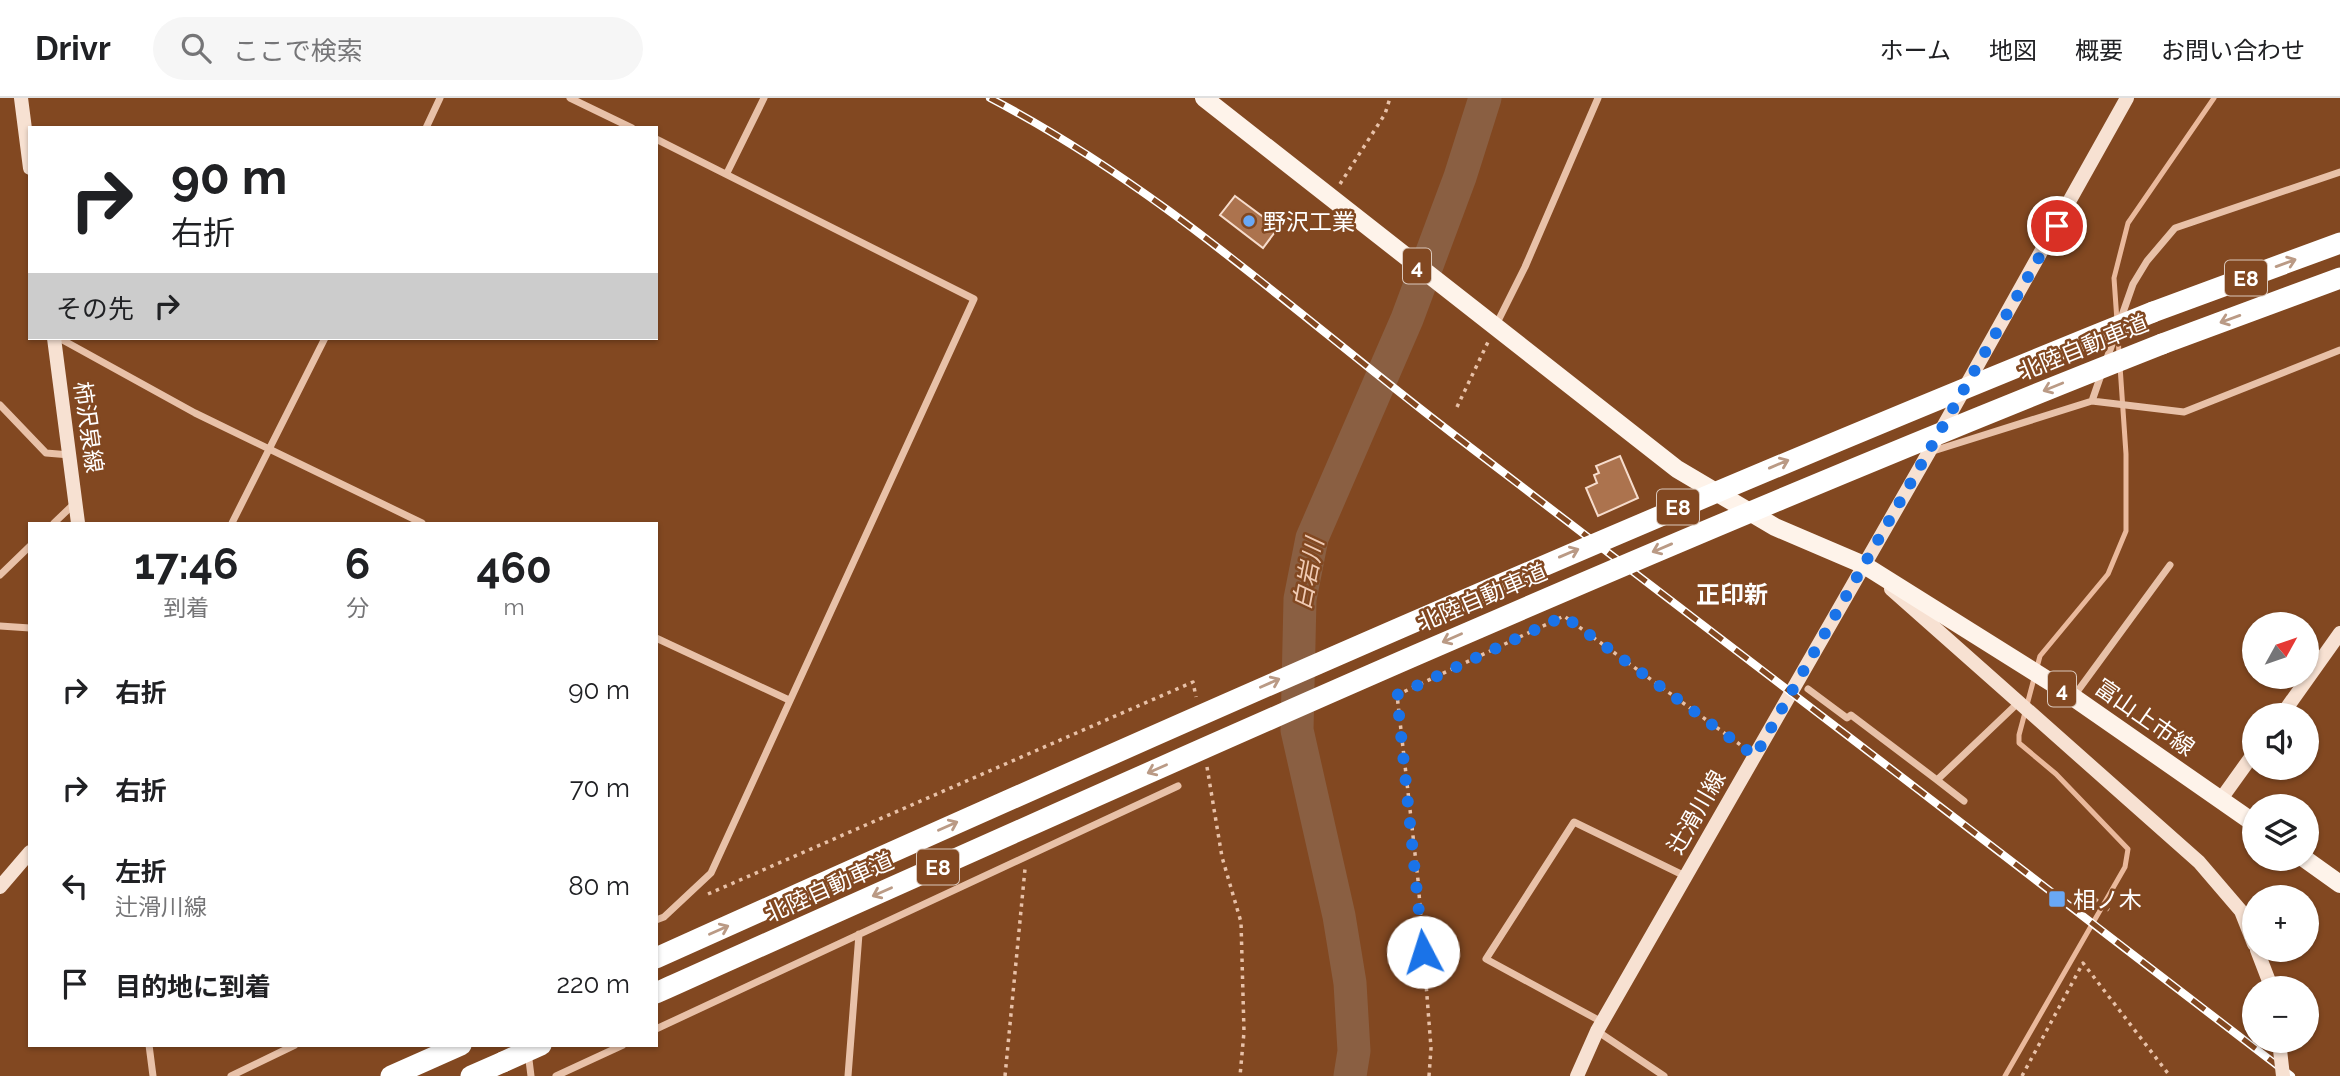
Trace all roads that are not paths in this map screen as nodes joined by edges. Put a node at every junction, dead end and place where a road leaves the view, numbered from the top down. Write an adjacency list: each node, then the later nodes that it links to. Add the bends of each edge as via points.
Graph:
1 (21, 98): 11 (main road)
2 (440, 98): 8 (street)
3 (570, 98): 9 (street)
4 (764, 98): 12 (street)
5 (1204, 98): 16 (main road, 4)
6 (1598, 98): 16 (street)
7 (2127, 98): 24 (main road, 辻滑川線)
8 (427, 126)
9 (628, 126)
10 (658, 140): 12 (street)
11 (28, 152)
12 (727, 173): 41 (street, via 974,299)
13 (2340, 173): 21 (street, via 2175,228 2133,284)
14 (2340, 243): 58 (highway, 北陸自動車道 / E8, one-way to 14, bridge, via 1481,590 2152,312)
15 (2340, 278): 59 (highway, 北陸自動車道 / E8, one-way to 59, bridge, via 2162,344 1788,495 1506,615)
16 (1494, 328): 32 (main road, 4, via 1676,469 1775,527)
17 (54, 340): 25 (main road, 柿沢泉線)
18 (64, 340): 23 (street)
19 (323, 340): 23 (street)
20 (2340, 351): 21 (street, via 2184,412)
21 (2092, 401): 24 (street)
22 (0, 405): 25 (street, via 46,453)
23 (271, 449): 29 (street); 30 (street)
24 (1929, 452): 32 (main road, 辻滑川線)
25 (70, 455): 26 (main road, 柿沢泉線)
26 (76, 502): 27 (street); 28 (main road, 柿沢泉線)
27 (55, 522)
28 (78, 522)
29 (233, 522)
30 (420, 522)
31 (28, 548): 34 (street)
32 (1864, 565): 40 (main road, 富山上市線 / 4); 42 (main road); 52 (main road, 辻滑川線)
33 (2170, 565): 40 (street)
34 (0, 575)
35 (0, 626): 36 (street)
36 (28, 628)
37 (2340, 633): 43 (main road)
38 (658, 639): 41 (street)
39 (1808, 689): 45 (street, via 1847,718 1851,715)
40 (2073, 697): 47 (main road, 富山上市線 / 4)
41 (789, 700): 56 (street, via 710,873)
42 (2019, 702): 45 (street); 55 (main road, via 2199,862)
43 (2290, 703)
44 (2242, 770): 47 (main road)
45 (1937, 780): 48 (street)
46 (1178, 786): 57 (street)
47 (2221, 799): 49 (main road, 富山上市線 / 4)
48 (1964, 801)
49 (2242, 814)
50 (28, 854): 54 (main road)
51 (2319, 869): 53 (main road)
52 (1686, 876): 60 (main road, 辻滑川線); 60 (street, via 1574,822 1486,959)
53 (2340, 884)
54 (0, 887)
55 (2242, 914)
56 (658, 919)
57 (859, 934): 61 (street); 75 (street)
58 (658, 957)
59 (658, 992)
60 (1600, 1027): 76 (main road, 辻滑川線); 77 (street)
61 (658, 1028)
62 (149, 1047): 69 (street)
63 (291, 1047): 70 (street)
64 (456, 1047): 71 (highway)
65 (526, 1047): 73 (street)
66 (537, 1047): 72 (highway, bridge)
67 (619, 1047): 74 (street)
68 (2280, 1053): 78 (main road, bridge)
69 (153, 1076)
70 (231, 1076)
71 (391, 1076)
72 (471, 1076)
73 (531, 1076)
74 (556, 1076)
75 (848, 1076)
76 (1577, 1076)
77 (1664, 1076)
78 (2283, 1076)

